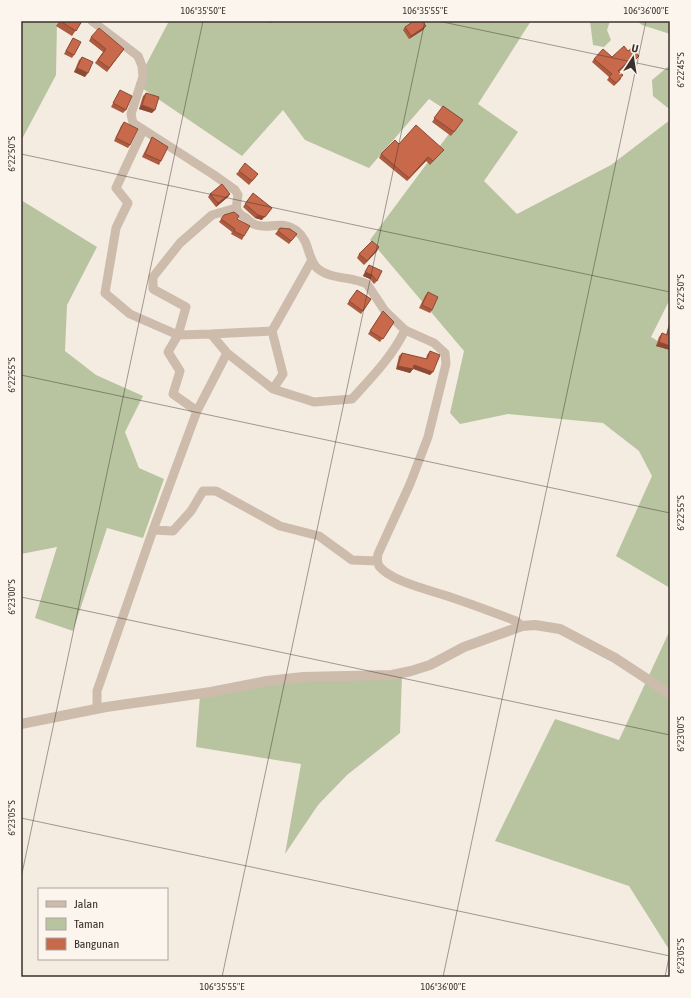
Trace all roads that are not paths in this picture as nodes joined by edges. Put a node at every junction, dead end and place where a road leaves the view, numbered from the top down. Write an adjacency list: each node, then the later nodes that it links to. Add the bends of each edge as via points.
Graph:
1 (92, 21): 2 (street, via 138,56 143,77 131,114 133,123)
2 (143, 130): 3 (street, via 235,190 238,195); 8 (street, via 116,188 128,203 116,228 104,293 130,314)
3 (236, 208): 4 (street, via 238,213 255,225 284,225 296,231 308,244); 8 (street, via 212,215 180,243 153,277 152,289 186,307)
4 (312, 260): 5 (street, via 323,272 367,284 385,311); 6 (street)
5 (405, 330): 10 (street, via 398,345 383,365 352,399 314,402); 13 (street, via 434,343 445,353 446,364 428,437)
6 (272, 331): 7 (street); 10 (street, via 283,374)
7 (211, 334): 8 (street); 9 (street)
8 (178, 335): 11 (street, via 168,352 180,371 173,394)
9 (227, 353): 10 (street); 11 (street)
10 (274, 389)
11 (197, 411): 12 (street)
12 (152, 530): 13 (street, via 173,531 203,490 216,491 280,526 319,536 352,560); 16 (street, via 98,691)
13 (377, 561): 14 (street, via 388,574 429,592 451,597 516,621)
14 (522, 626): 15 (street, via 535,625 560,629 615,658); 16 (street, via 464,647 430,665 405,673 267,681 211,692)
15 (670, 694)
16 (97, 708): 17 (street)
17 (21, 724)

